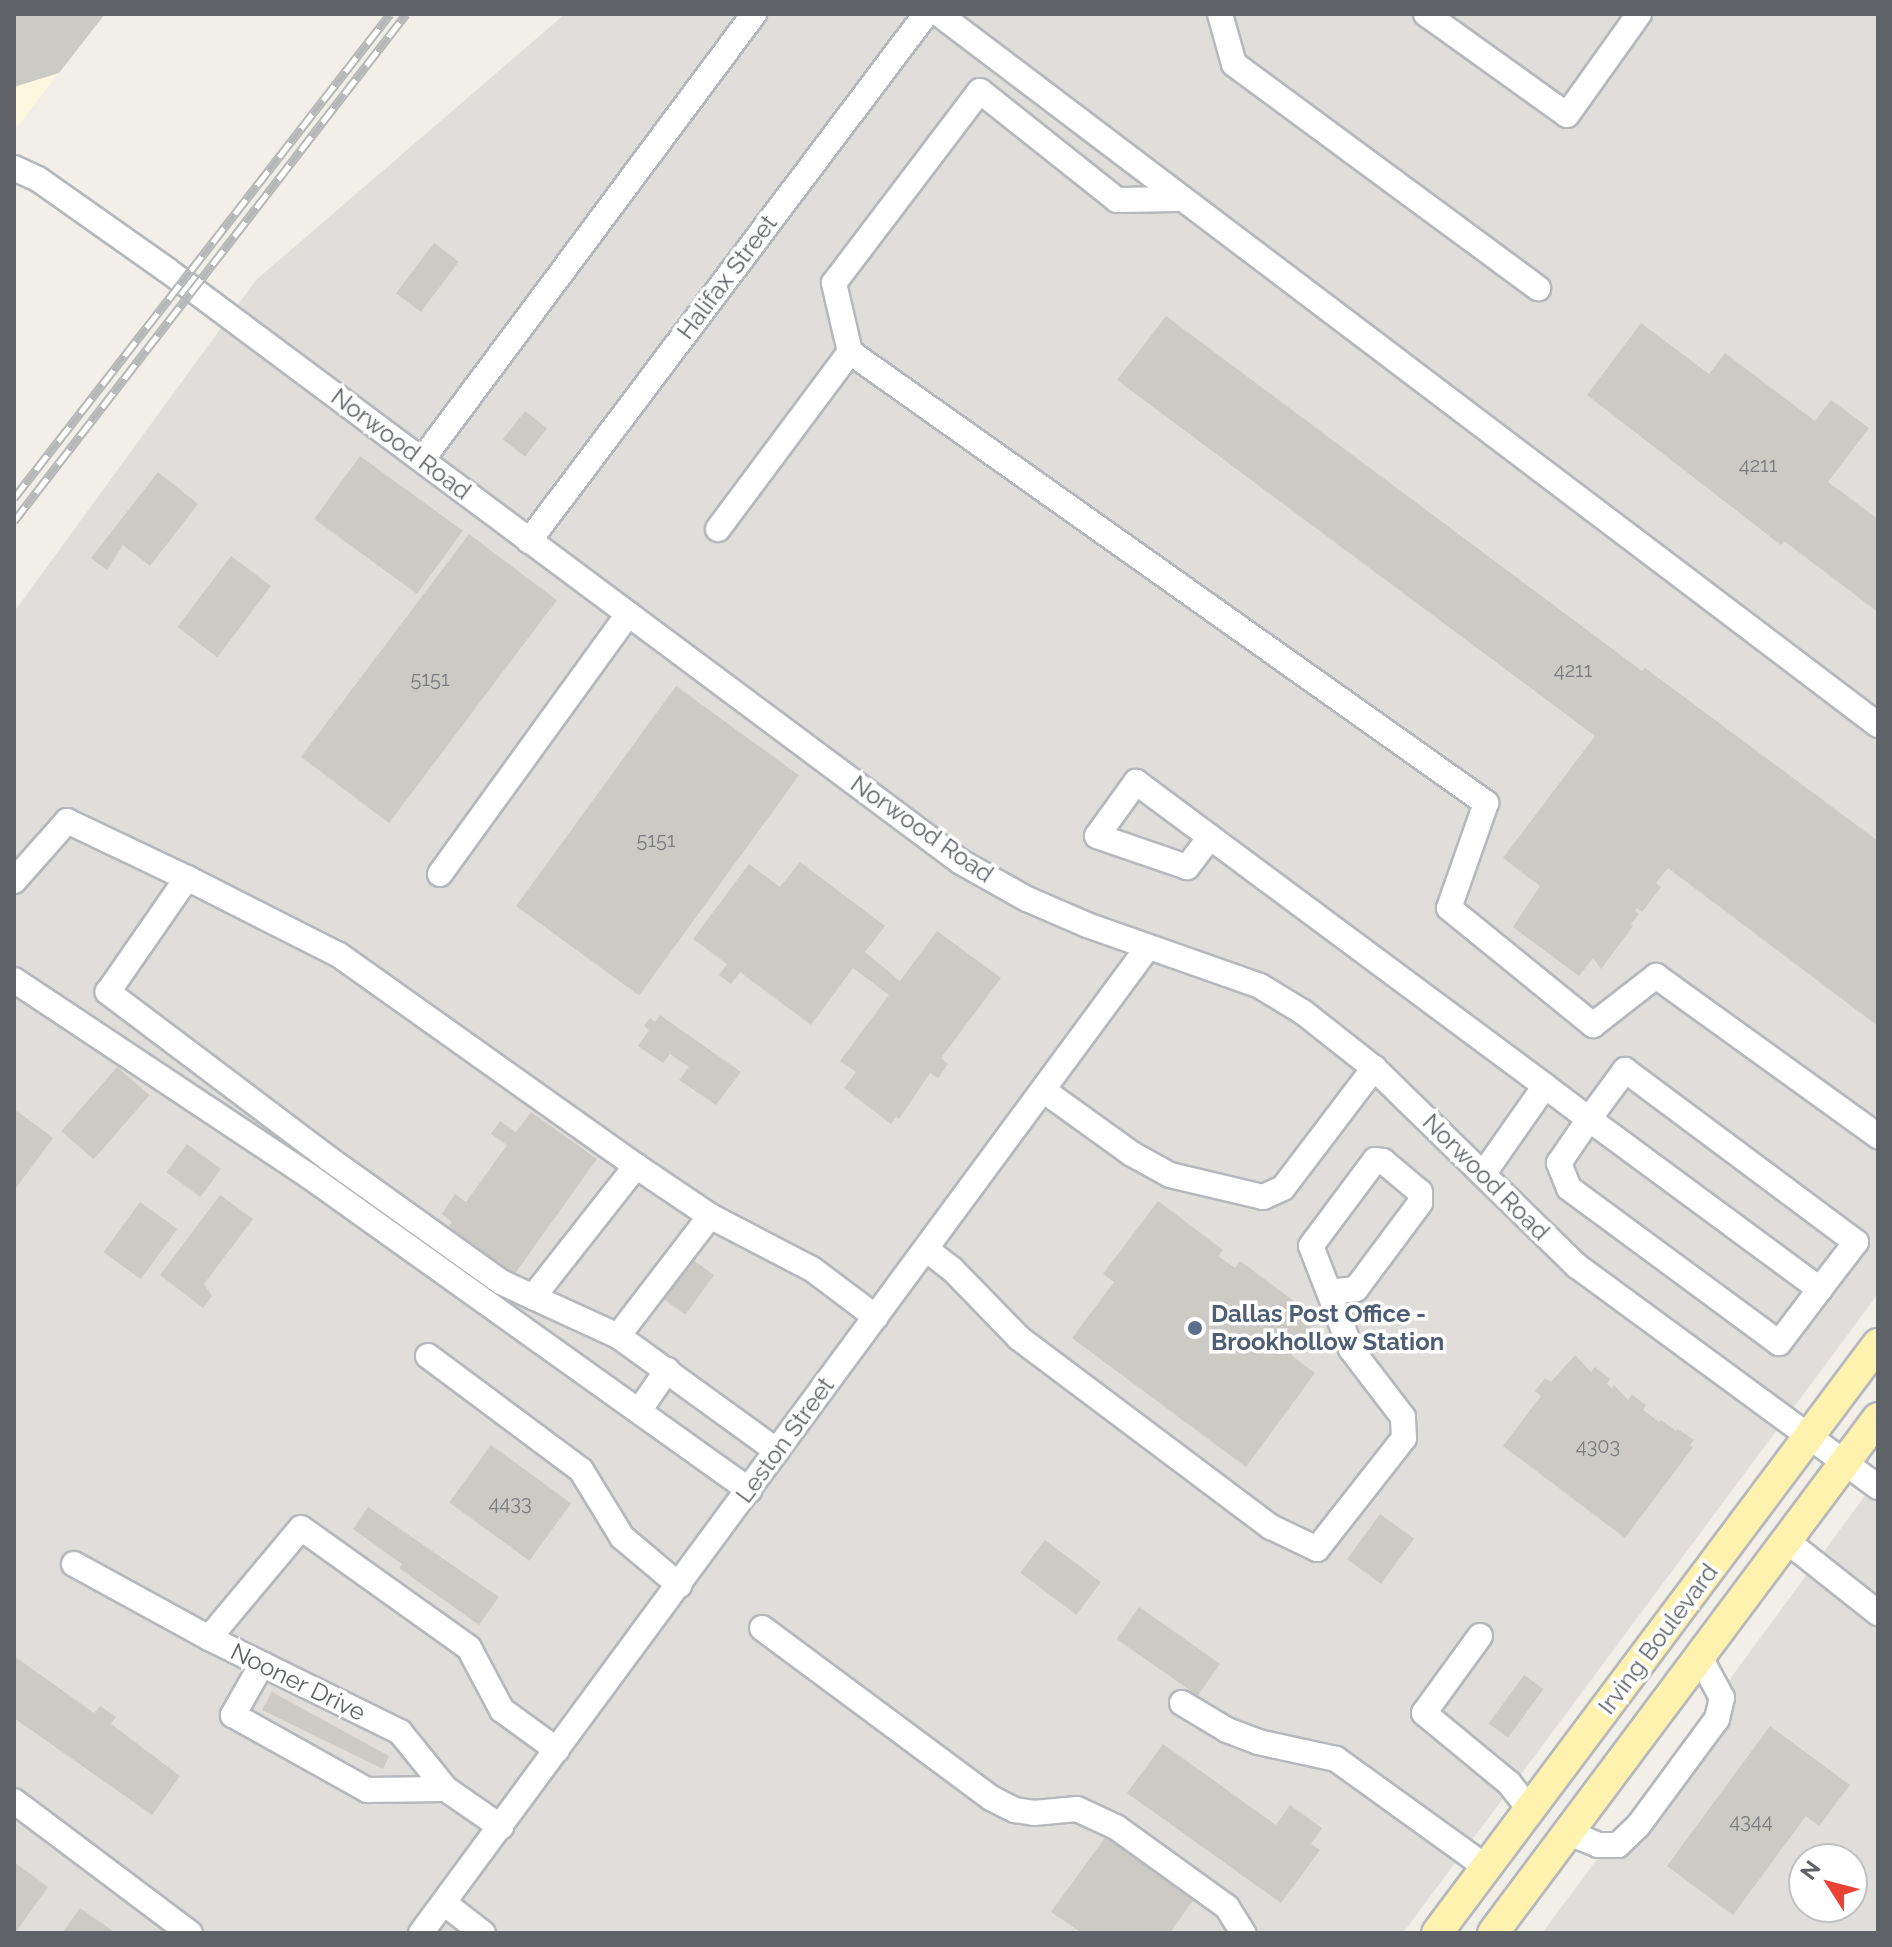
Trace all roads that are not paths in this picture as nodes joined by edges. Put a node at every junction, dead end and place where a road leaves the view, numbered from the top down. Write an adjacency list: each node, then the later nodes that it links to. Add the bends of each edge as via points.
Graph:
1 (754, 14): 11 (street)
2 (926, 14): 13 (street, Halifax Street)
3 (939, 14): 8 (street)
4 (1222, 14): 9 (street, via 1234,64)
5 (1426, 14): 6 (street, via 1567,115)
6 (1639, 14)
7 (14, 168): 11 (street, Norwood Road, via 38,179 167,270)
8 (1180, 199): 10 (street, via 1117,200 980,91 834,283); 15 (street)
9 (1538, 288)
10 (850, 352): 12 (street); 26 (street, via 1486,803 1449,908 1593,1025 1656,976)
11 (422, 460): 13 (street, Norwood Road)
12 (718, 529)
13 (529, 541): 14 (street, Norwood Road)
14 (628, 614): 17 (street); 20 (street, Norwood Road, via 961,862 1027,899)
15 (1878, 725)
16 (1210, 837): 23 (street)
17 (440, 874)
18 (187, 878): 19 (street, via 67,821); 27 (street, via 339,955); 33 (street, via 108,992 328,1158 501,1282)
19 (14, 881)
20 (1148, 947): 22 (street, Norwood Road, via 1260,986 1303,1012); 24 (street, Leston Street)
21 (14, 980): 39 (street, via 309,1176)
22 (1374, 1068): 24 (street, via 1283,1188 1263,1197 1170,1175); 28 (street, Norwood Road)
23 (1545, 1086): 25 (street); 28 (street)
24 (1043, 1090): 30 (street, Leston Street)
25 (1589, 1119): 31 (street); 31 (street, via 1625,1070 1856,1242); 31 (street, via 1559,1163 1569,1188 1779,1343)
26 (1878, 1136)
27 (636, 1166): 29 (street); 33 (street)
28 (1484, 1173): 41 (street, Norwood Road, via 1577,1266)
29 (710, 1216): 34 (street, via 812,1269); 35 (street)
30 (926, 1249): 32 (street, via 1019,1338 1271,1527 1317,1549 1404,1438 1403,1417 1351,1349); 34 (street, Leston Street)
31 (1820, 1289)
32 (1329, 1292): 32 (street, via 1311,1246 1375,1160 1383,1161 1420,1192 1420,1203 1356,1289)
33 (533, 1297): 35 (street)
34 (876, 1317): 42 (street, Leston Street)
35 (618, 1336): 38 (street)
36 (1878, 1344): 41 (main road, Irving Boulevard)
37 (428, 1356): 48 (street, via 581,1470 622,1537)
38 (667, 1370): 39 (street); 42 (street)
39 (639, 1411): 45 (street)
40 (1878, 1418): 43 (main road, Irving Boulevard)
41 (1808, 1438): 43 (street, Norwood Road); 59 (main road, Irving Boulevard)
42 (777, 1451): 45 (street, Leston Street)
43 (1844, 1463): 44 (street, Norwood Road); 46 (main road, Irving Boulevard)
44 (1878, 1487)
45 (749, 1490): 48 (street, Leston Street)
46 (1787, 1541): 49 (street); 53 (main road, Irving Boulevard)
47 (74, 1564): 52 (street, Nooner Drive)
48 (679, 1585): 56 (street, Leston Street)
49 (1878, 1613)
50 (762, 1628): 68 (street, via 991,1798 1034,1813 1077,1809 1116,1827 1227,1907)
51 (1480, 1636): 59 (street, via 1424,1713 1509,1783)
52 (209, 1638): 54 (street, Nooner Drive); 56 (street, via 301,1528 469,1648 502,1710)
53 (1700, 1657): 61 (main road, Irving Boulevard); 61 (street, via 1722,1698 1717,1719 1638,1826 1618,1845 1598,1845)
54 (262, 1664): 57 (street, Nooner Drive, via 400,1732); 57 (street, via 233,1715 367,1790)
55 (1182, 1703): 62 (street, via 1258,1742 1336,1759)
56 (557, 1750): 60 (street, Leston Street)
57 (446, 1789): 60 (street, Nooner Drive)
58 (14, 1801): 65 (street)
59 (1530, 1810): 61 (main road); 62 (main road, Irving Boulevard)
60 (501, 1827): 64 (street, Leston Street)
61 (1567, 1834): 63 (main road, Irving Boulevard)
62 (1487, 1868): 63 (main road); 69 (main road, Irving Boulevard)
63 (1522, 1894): 70 (main road, Irving Boulevard)
64 (444, 1903): 66 (street, Leston Street); 67 (street)
65 (190, 1933)
66 (421, 1933)
67 (483, 1933)
68 (1243, 1933)
69 (1437, 1933)
70 (1493, 1933)

